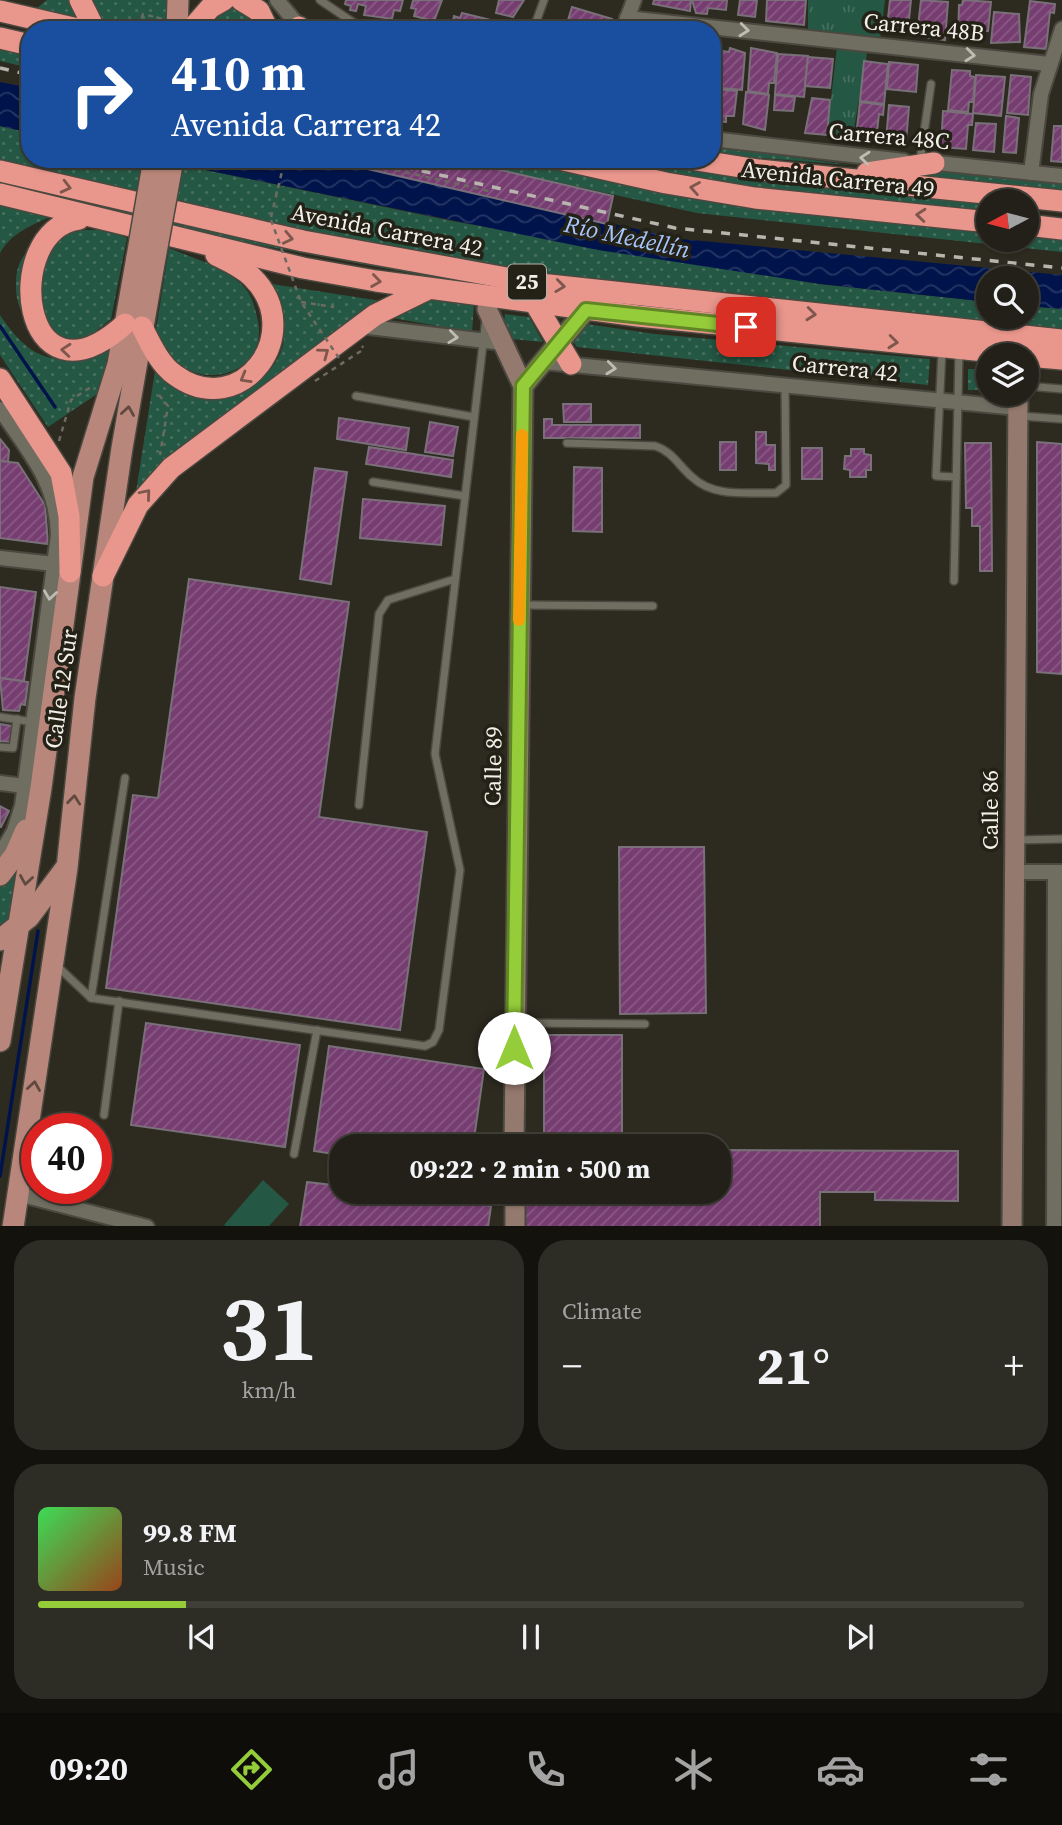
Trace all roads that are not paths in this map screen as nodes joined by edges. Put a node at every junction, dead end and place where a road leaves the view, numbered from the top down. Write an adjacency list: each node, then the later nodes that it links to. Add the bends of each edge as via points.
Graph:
1 (35, 0): 11 (highway)
2 (80, 0): 14 (highway)
3 (199, 0): 12 (street)
4 (208, 0): 12 (main road)
5 (224, 0): 12 (highway)
6 (241, 0): 15 (highway, via 259,11)
7 (277, 0): 16 (street)
8 (320, 0): 17 (lane)
9 (544, 0): 18 (lane)
10 (634, 0): 19 (street)
11 (6, 13): 13 (highway)
12 (182, 18)
13 (42, 21)
14 (90, 21)
15 (264, 21)
16 (294, 21)
17 (351, 21)
18 (536, 21)
19 (626, 21)
20 (1062, 29): 24 (street)
21 (721, 33): 24 (street, Carrera 48B, one-way to 24)
22 (0, 38): 23 (highway)
23 (21, 43)
24 (1049, 64): 33 (street)
25 (931, 84): 27 (lane)
26 (721, 140): 27 (street, Carrera 48C, one-way to 26)
27 (927, 162): 33 (street, Carrera 48C); 35 (highway)
28 (721, 163): 35 (highway, Avenida Carrera 49)
29 (153, 168): 44 (main road, Calle 12 Sur, bridge)
30 (171, 168): 44 (main road, Calle 12 Sur, bridge)
31 (599, 168): 39 (highway, Avenida Carrera 49, one-way to 31, via 755,198)
32 (0, 171): 52 (highway, Avenida Carrera 42 / 25, one-way to 52, via 303,241 540,284)
33 (1031, 173): 34 (street, Carrera 48C)
34 (1062, 176)
35 (833, 178): 37 (highway, Avenida Carrera 49)
36 (0, 194): 38 (highway, Avenida Carrera 42 / 25)
37 (1062, 201)
38 (107, 221): 42 (highway, Avenida Carrera 42 / 25); 43 (highway, via 55,222)
39 (976, 221)
40 (1040, 226): 41 (highway)
41 (1062, 229)
42 (189, 241): 45 (highway, Avenida Carrera 42 / 25, one-way to 45, via 303,268); 50 (highway, one-way to 50, via 250,275 261,287 273,323 267,357 253,375 237,384 195,385 172,374)
43 (20, 243)
44 (146, 258): 50 (main road, Calle 12 Sur)
45 (429, 288): 46 (highway, Avenida Carrera 42 / 25); 51 (highway)
46 (488, 303): 47 (highway, Avenida Carrera 42 / 25); 53 (street, Calle 89)
47 (535, 303): 48 (highway, Avenida Carrera 42 / 25); 54 (highway)
48 (586, 310): 54 (street); 55 (highway, Avenida Carrera 42 / 25, one-way to 55)
49 (11, 314): 50 (highway, one-way to 49, via 94,347 61,351 24,333)
50 (134, 325): 79 (main road, Calle 12 Sur, via 83,477); 80 (main road, Calle 12 Sur, one-way to 50)
51 (361, 326): 53 (street, one-way to 53); 80 (highway, one-way to 51, via 138,505 162,476)
52 (1062, 340)
53 (493, 342): 63 (street, Calle 89); 72 (lane)
54 (558, 343): 59 (street); 60 (highway)
55 (950, 348): 56 (highway, Avenida Carrera 42 / 25); 67 (lane); 68 (lane)
56 (976, 351)
57 (1039, 357): 58 (highway, Avenida Carrera 42 / 25)
58 (1062, 359)
59 (543, 362): 60 (street, Carrera 42); 63 (street)
60 (571, 364): 62 (street, Carrera 42, one-way to 62)
61 (0, 379): 79 (highway, via 61,473 69,516)
62 (785, 385): 67 (street, Carrera 42); 74 (lane, via 786,485 776,492 713,491 694,479 666,449 655,446)
63 (523, 386): 83 (street, Calle 89)
64 (1039, 387): 65 (lane)
65 (1062, 389)
66 (356, 396): 72 (lane)
67 (940, 400): 68 (street, Carrera 42); 75 (lane, via 936,476)
68 (958, 402): 69 (street, Carrera 42); 75 (lane)
69 (976, 403)
70 (1018, 406): 73 (lane); 95 (street, Calle 86)
71 (0, 410): 79 (street, Calle 12 Sur, via 48,480 58,520)
72 (474, 417): 77 (lane)
73 (1062, 419)
74 (567, 443)
75 (956, 477): 82 (lane)
76 (373, 482): 77 (lane)
77 (465, 496): 81 (lane)
78 (0, 558): 79 (street)
79 (62, 568): 85 (main road, Calle 12 Sur, one-way to 85)
80 (103, 576): 97 (main road, Calle 12 Sur, one-way to 80)
81 (455, 579): 93 (lane, via 388,600 379,614); 108 (lane, via 435,754 460,870 439,1030 425,1046)
82 (954, 581)
83 (520, 605): 84 (lane); 106 (street, Calle 89)
84 (653, 606)
85 (49, 664): 88 (street, Calle 12 Sur); 92 (main road, Calle 12 Sur)
86 (0, 717): 87 (lane)
87 (17, 719): 88 (lane); 89 (lane, via 13,748)
88 (33, 722): 92 (street, Calle 12 Sur)
89 (0, 747)
90 (125, 778): 104 (lane)
91 (0, 783): 92 (street)
92 (33, 787): 96 (street); 100 (main road, via 19,846); 101 (main road, Calle 12 Sur, one-way to 101)
93 (359, 804)
94 (1062, 839): 95 (lane)
95 (1015, 840): 98 (street, Calle 86)
96 (0, 855)
97 (67, 867): 101 (main road); 103 (main road, Calle 12 Sur)
98 (1014, 872): 99 (street); 121 (street, Calle 86)
99 (1059, 872): 110 (street)
100 (0, 875)
101 (18, 928): 102 (main road); 109 (main road, Calle 12 Sur)
102 (0, 940)
103 (53, 963): 104 (lane); 114 (main road, Calle 12 Sur, one-way to 103, via 29,1153)
104 (92, 998): 105 (lane)
105 (119, 1000): 108 (lane); 111 (lane)
106 (513, 1024): 107 (lane); 112 (street, Calle 89)
107 (645, 1024)
108 (317, 1030): 113 (lane)
109 (0, 1041)
110 (1059, 1063): 122 (street)
111 (104, 1113)
112 (514, 1134)
113 (294, 1153)
114 (18, 1194): 115 (street); 118 (main road, Calle 12 Sur)
115 (21, 1194)
116 (80, 1204): 119 (street)
117 (515, 1204): 120 (street)
118 (13, 1226)
119 (144, 1226)
120 (515, 1226)
121 (1012, 1226)
122 (1054, 1226)

